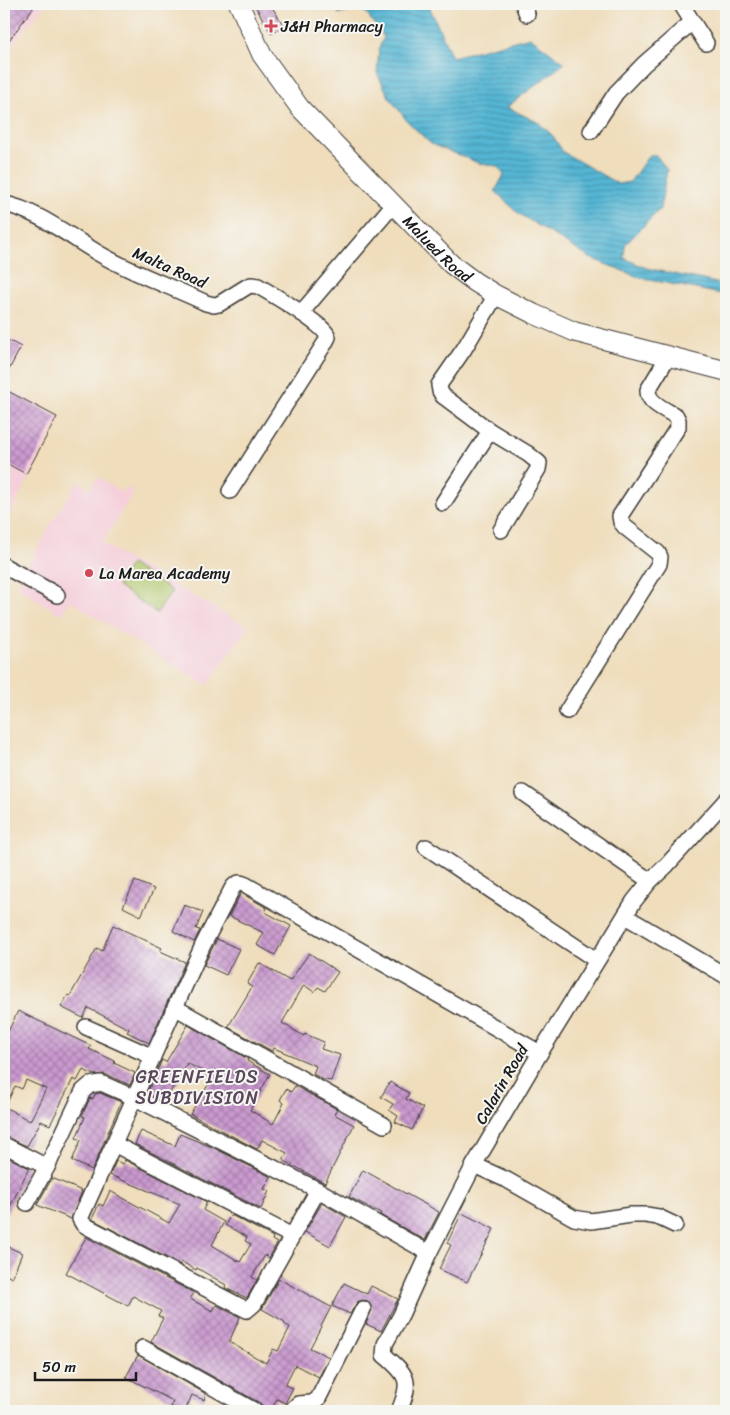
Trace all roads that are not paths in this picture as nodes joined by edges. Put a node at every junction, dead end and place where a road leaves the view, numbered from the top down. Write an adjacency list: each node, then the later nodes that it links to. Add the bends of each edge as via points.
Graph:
1 (239, 4): 7 (street, Malued Road, via 262,55 300,108)
2 (681, 4): 3 (street)
3 (692, 22): 4 (street); 5 (street, via 616,93)
4 (706, 43)
5 (591, 131)
6 (4, 204): 9 (street, Malta Road, via 60,229 130,270 214,305 251,284)
7 (392, 205): 8 (street, Malued Road, via 451,264); 9 (street)
8 (496, 295): 10 (street, Malued Road, via 575,332); 12 (street, via 439,385 443,396)
9 (301, 313): 13 (street, via 326,331 328,337)
10 (669, 355): 11 (street, Malued Road); 18 (street, via 648,395 676,416 678,427 620,516 625,527 658,553 659,564)
11 (726, 371)
12 (490, 431): 14 (street); 15 (street, via 539,464)
13 (230, 491)
14 (443, 504)
15 (501, 530)
16 (4, 566): 17 (street)
17 (57, 595)
18 (567, 711)
19 (523, 793): 22 (street)
20 (726, 800): 22 (street, Calarin Road)
21 (426, 847): 24 (street)
22 (650, 881): 23 (street, Calarin Road)
23 (625, 916): 24 (street, Calarin Road); 25 (street)
24 (596, 960): 28 (street, Calarin Road)
25 (726, 976)
26 (176, 1008): 28 (street, via 207,936 233,887 240,882); 29 (street); 31 (street)
27 (86, 1027): 29 (street)
28 (540, 1053): 34 (street, Calarin Road)
29 (153, 1057): 30 (street)
30 (135, 1098): 32 (street); 35 (street, via 101,1083 90,1085 84,1091); 36 (street)
31 (384, 1125)
32 (114, 1144): 39 (street); 39 (street, via 80,1219 82,1224 241,1308 247,1310 254,1304)
33 (4, 1145): 35 (street)
34 (474, 1165): 38 (street, via 574,1218 591,1221 646,1214); 40 (street, Calarin Road)
35 (47, 1167): 37 (street)
36 (318, 1190): 39 (street); 40 (street)
37 (27, 1203)
38 (675, 1225)
39 (292, 1236)
40 (429, 1254): 45 (street, Calarin Road, via 385,1344 384,1355 404,1372 408,1383)
41 (363, 1309): 44 (street, via 318,1399 298,1404)
42 (143, 1348): 43 (street)
43 (255, 1411)
44 (291, 1411)
45 (398, 1411)

